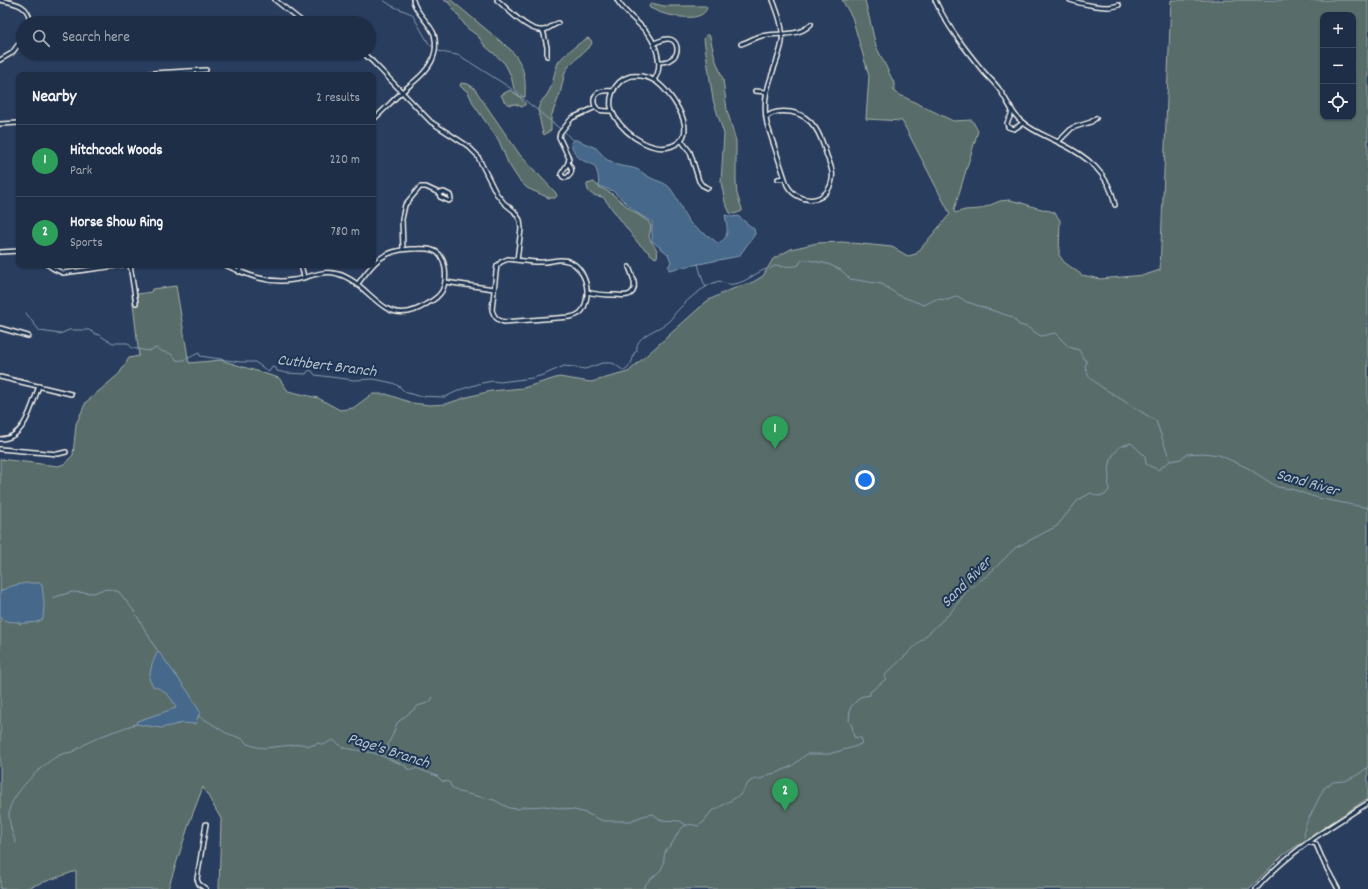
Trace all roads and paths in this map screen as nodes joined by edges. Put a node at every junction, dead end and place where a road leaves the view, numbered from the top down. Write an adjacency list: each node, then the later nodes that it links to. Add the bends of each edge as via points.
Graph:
1 (0, 0): 10 (street, via 18,4)
2 (274, 0): 11 (street)
3 (414, 0): 28 (street, via 415,6 432,29 435,51 429,66)
4 (497, 0): 14 (street, via 526,25)
5 (617, 0): 16 (street)
6 (773, 0): 15 (street)
7 (935, 0): 31 (street, via 956,37)
8 (1070, 0): 9 (street, via 1095,6)
9 (1119, 6)
10 (29, 16)
11 (295, 16)
12 (558, 23): 14 (street)
13 (811, 24): 15 (street, via 801,32)
14 (543, 30): 19 (street)
15 (782, 34): 17 (street, via 762,36); 29 (street, via 782,45)
16 (654, 43): 22 (street); 22 (street, via 670,39 677,48 673,58)
17 (741, 44)
18 (16, 48): 20 (street)
19 (547, 56)
20 (0, 60)
21 (371, 60): 28 (street)
22 (659, 62): 25 (street)
23 (206, 70): 24 (street)
24 (194, 72)
25 (654, 80): 26 (street, via 642,76 629,77); 41 (street, via 676,104 683,117 684,130)
26 (613, 91): 30 (street, via 597,93 594,100); 32 (street)
27 (755, 91): 29 (street)
28 (402, 92): 33 (street); 52 (street, via 431,122 477,154 496,193 520,220)
29 (766, 92): 34 (street)
30 (596, 107): 32 (street); 43 (street, via 572,118 560,133)
31 (1012, 108): 37 (street); 37 (street, via 1008,127 1014,129)
32 (612, 111): 41 (street, via 621,125 647,145 658,148 672,146)
33 (376, 117)
34 (766, 118): 39 (street); 44 (street, via 770,113 787,112 809,120 821,136 832,174 831,183 824,194 808,200 792,193)
35 (1096, 118): 42 (street, via 1072,128)
36 (16, 123): 38 (street)
37 (1024, 123): 42 (street)
38 (0, 124)
39 (770, 134): 40 (street); 44 (street)
40 (766, 136)
41 (681, 140): 46 (street, via 690,152 699,181)
42 (1058, 142): 48 (street, via 1098,169 1110,187)
43 (568, 163): 43 (street, via 572,171 566,178 561,174)
44 (784, 178): 45 (street)
45 (778, 179)
46 (708, 188)
47 (439, 194): 49 (street, via 426,186 420,187 405,205 402,220)
48 (1114, 205)
49 (403, 250): 53 (street, via 395,251); 64 (street, via 423,249 437,252 443,261)
50 (16, 251): 51 (street)
51 (0, 252)
52 (517, 260): 66 (street, via 506,260 498,266); 67 (street, via 563,260 572,263 580,271)
53 (376, 262)
54 (629, 267): 67 (street, via 634,286 629,294 605,296)
55 (52, 268): 56 (street, via 63,273)
56 (100, 268)
57 (130, 268): 68 (street)
58 (231, 268): 62 (street)
59 (241, 268): 62 (street)
60 (302, 268): 63 (street)
61 (371, 268): 65 (street)
62 (239, 272): 63 (street, via 275,280)
63 (304, 277): 65 (street, via 321,272 333,272 347,277)
64 (445, 282): 65 (street, via 433,300 419,309 403,313 386,308); 66 (street)
65 (357, 285)
66 (494, 289): 67 (street, via 492,312 497,319 504,322 576,316 584,310)
67 (587, 292)
68 (136, 304)
69 (0, 328): 70 (street)
70 (28, 336)
71 (0, 377): 72 (street)
72 (39, 386): 73 (street); 74 (street, via 29,413 19,430 10,437)
73 (71, 394)
74 (0, 439)
75 (0, 448): 76 (street, via 58,454)
76 (66, 452)
77 (1368, 803): 79 (street)
78 (206, 824): 80 (street, via 197,879)
79 (1309, 842): 81 (street, via 1282,863); 82 (street, via 1316,844)
80 (206, 889)
81 (1256, 889)
82 (1338, 889)

